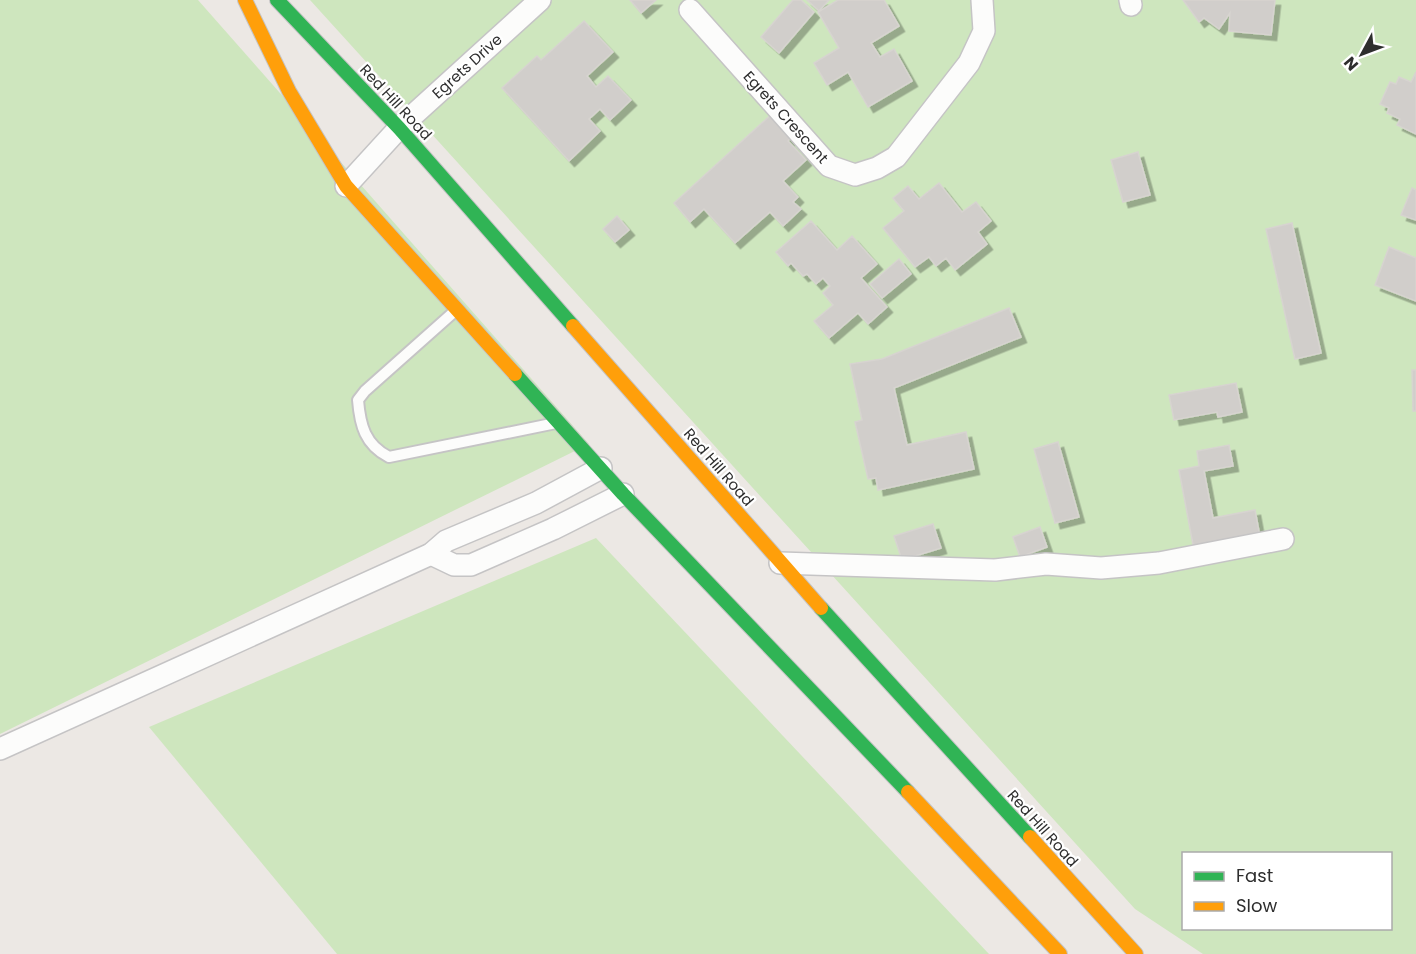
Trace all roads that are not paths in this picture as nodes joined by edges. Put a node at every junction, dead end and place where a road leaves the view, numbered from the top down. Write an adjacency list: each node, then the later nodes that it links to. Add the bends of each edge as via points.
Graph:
1 (246, 0): 7 (main road, via 288,89)
2 (278, 0): 6 (main road, Red Hill Road)
3 (540, 0): 6 (street, Egrets Drive)
4 (982, 0): 5 (street, Egrets Crescent, via 984,31 969,63 896,157 855,175 829,166)
5 (690, 10)
6 (399, 128): 7 (street, Egrets Drive); 14 (main road, Red Hill Road)
7 (346, 186): 8 (main road)
8 (457, 310): 9 (main road); 9 (lane, via 358,400 359,418 375,449 389,457)
9 (559, 423): 10 (main road)
10 (601, 468): 11 (main road); 13 (street, via 536,503 446,541)
11 (623, 494): 13 (street, via 471,565 454,565); 16 (main road)
12 (1283, 539): 14 (street, via 1159,563 1101,568 1046,564 995,570)
13 (431, 554): 15 (street)
14 (780, 563): 17 (main road, Red Hill Road)
15 (0, 749)
16 (1060, 954)
17 (1136, 954)

